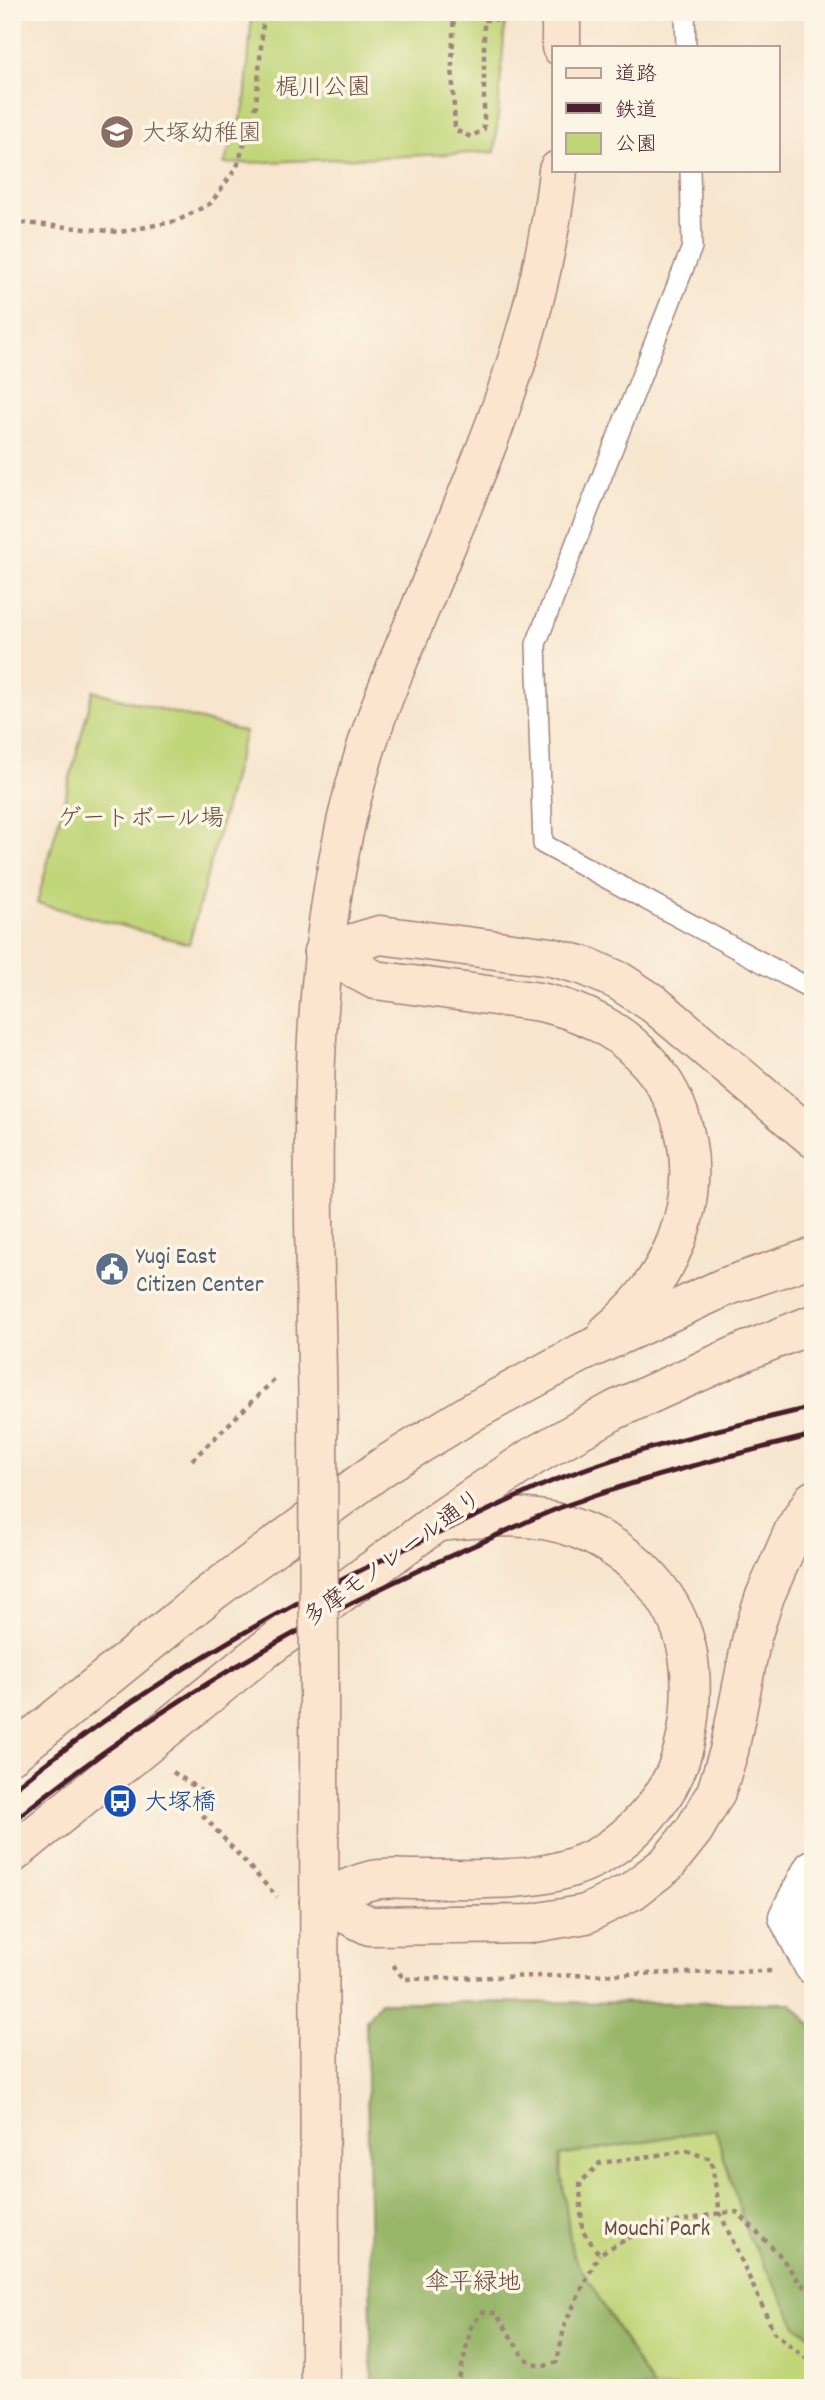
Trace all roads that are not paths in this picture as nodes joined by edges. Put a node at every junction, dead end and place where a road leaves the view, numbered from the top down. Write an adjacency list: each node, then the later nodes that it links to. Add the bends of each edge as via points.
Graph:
1 (561, 12): 3 (main road)
2 (685, 12): 4 (lane)
3 (561, 46)
4 (686, 46)
5 (558, 172): 7 (main road, via 524,343 366,747 333,882)
6 (690, 172): 8 (lane, via 692,247 536,644 543,844)
7 (323, 952): 9 (main road, via 380,935 551,957 585,966 654,1004); 14 (main road, via 375,980 567,1007 600,1021 635,1045 663,1082 680,1115 688,1149 690,1185 682,1222 674,1248 643,1298); 20 (main road, bridge, via 314,1084)
8 (813, 990)
9 (813, 1138)
10 (813, 1257): 14 (main road, via 726,1287)
11 (813, 1324): 13 (main road, 多摩モノレール通り)
12 (813, 1336): 13 (main road)
13 (746, 1350): 16 (main road, 多摩モノレール通り, via 615,1410 531,1457)
14 (581, 1353): 17 (main road, via 384,1466 212,1591)
15 (813, 1500): 20 (main road, via 794,1530 765,1596 716,1792 667,1864 632,1891 586,1914 528,1924 370,1926)
16 (437, 1522): 18 (main road, 多摩モノレール通り, via 255,1657); 20 (main road, via 535,1518 577,1528 643,1569 682,1630 689,1667 685,1740 674,1775 632,1831 607,1851 574,1867 527,1877 370,1880)
17 (12, 1754)
18 (12, 1854)
19 (813, 1869): 21 (street, via 788,1917)
20 (319, 1901): 22 (main road)
21 (799, 1968)
22 (320, 2388)

